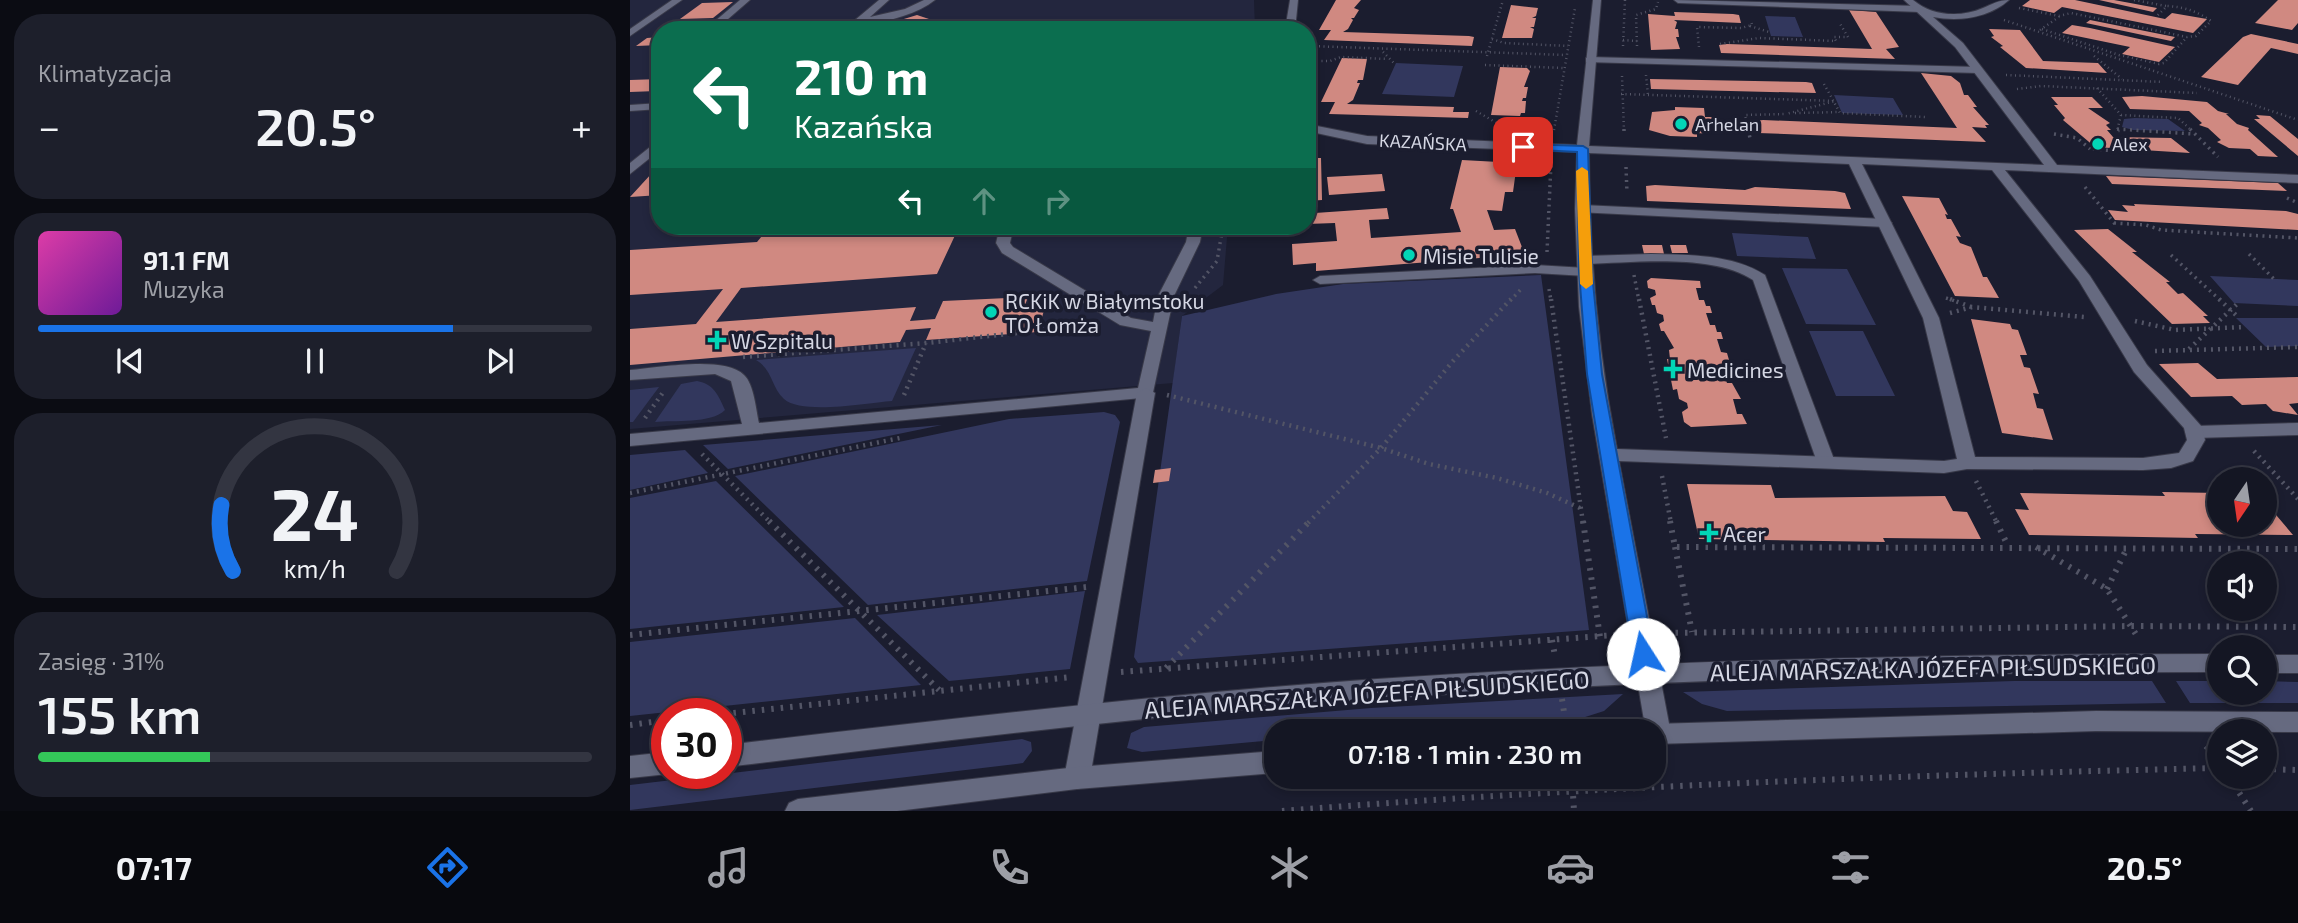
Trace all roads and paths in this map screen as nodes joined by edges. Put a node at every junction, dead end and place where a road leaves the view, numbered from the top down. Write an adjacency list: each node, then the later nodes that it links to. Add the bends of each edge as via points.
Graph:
1 (678, 0): 34 (street)
2 (746, 0): 25 (street)
3 (885, 0): 26 (street)
4 (931, 0): 27 (street)
5 (1294, 0): 28 (street)
6 (1503, 0): 36 (path)
7 (1576, 0): 41 (path)
8 (1598, 0): 50 (street)
9 (1658, 0): 24 (path, via 1659,7 1638,14)
10 (1678, 0): 14 (street)
11 (1909, 0): 20 (street)
12 (2134, 0): 17 (path)
13 (2186, 0): 18 (path)
14 (1746, 3): 16 (street); 29 (path, via 1752,25)
15 (2007, 3): 19 (street); 21 (path)
16 (1830, 6): 20 (street); 39 (path, via 1848,37 1834,37 1836,41 1759,38)
17 (2167, 6): 18 (path); 22 (path)
18 (2178, 6): 35 (path, via 2211,20 2196,36)
19 (1983, 13): 20 (street); 31 (path)
20 (1926, 14): 57 (street)
21 (2059, 16): 30 (path); 35 (path, via 2071,13)
22 (2157, 16)
23 (1624, 19): 24 (path)
24 (1636, 20): 38 (path)
25 (721, 21)
26 (858, 21)
27 (871, 21)
28 (1291, 21)
29 (1748, 26): 33 (path); 43 (path, via 1697,27)
30 (2042, 29): 31 (path); 35 (path, via 2122,56 2162,64)
31 (2035, 31): 75 (path)
32 (650, 32): 34 (street)
33 (1769, 32)
34 (631, 33)
35 (2187, 37)
36 (1492, 39): 41 (path); 45 (path)
37 (1623, 40): 38 (path)
38 (1636, 41): 52 (path)
39 (1719, 44)
40 (1316, 46): 45 (path)
41 (1568, 46): 46 (path)
42 (1706, 46): 43 (path)
43 (1699, 47): 49 (path)
44 (1383, 52): 48 (path)
45 (1488, 54): 46 (path)
46 (1566, 55): 56 (path)
47 (2094, 57): 59 (path)
48 (1388, 59): 51 (path); 53 (path)
49 (1700, 59)
50 (1590, 60): 52 (street); 85 (street)
51 (1316, 61)
52 (1636, 61): 57 (street)
53 (1395, 64)
54 (1485, 65): 56 (path)
55 (1998, 66): 58 (path)
56 (1564, 68): 79 (path)
57 (1978, 70): 92 (street)
58 (2005, 75): 59 (path); 63 (path)
59 (2123, 80): 61 (path)
60 (1816, 82): 67 (path, via 1828,85)
61 (2163, 82)
62 (2097, 88): 63 (path); 64 (path); 73 (path)
63 (2017, 89): 66 (path)
64 (2197, 93)
65 (1621, 94): 67 (path)
66 (2024, 98)
67 (1835, 101): 71 (path); 72 (path)
68 (651, 107): 69 (street)
69 (630, 108)
70 (1476, 111): 78 (path)
71 (1840, 112): 72 (path); 74 (path)
72 (1786, 114): 82 (path, via 1745,115 1751,143)
73 (2121, 115): 81 (path, via 2178,118); 81 (path, via 2117,131)
74 (1926, 117)
75 (2298, 120)
76 (2046, 125): 80 (path)
77 (1316, 129): 84 (street, KAZAŃSKA, via 1367,140)
78 (1505, 129)
79 (1553, 131)
80 (2054, 134): 83 (path); 86 (path, via 2077,138)
81 (2195, 135): 89 (path)
82 (1740, 143)
83 (2063, 145)
84 (1549, 148): 85 (street, KAZAŃSKA); 103 (path)
85 (1583, 149): 88 (street, KAZAŃSKA); 95 (street)
86 (2090, 149)
87 (651, 151): 91 (street)
88 (1854, 162): 90 (street, KAZAŃSKA); 96 (street)
89 (2226, 164)
90 (1996, 167): 92 (street, KAZAŃSKA); 126 (street, via 2085,279 2140,368)
91 (630, 170)
92 (2054, 170): 93 (street, KAZAŃSKA)
93 (2298, 180)
94 (2084, 186): 99 (path, via 2115,224)
95 (1582, 209): 96 (street); 102 (street)
96 (1885, 223): 133 (street, via 1931,318)
97 (1005, 235): 112 (street, via 1007,250 1126,322)
98 (1194, 235): 112 (street, via 1166,296)
99 (2298, 238)
100 (2249, 254): 104 (path)
101 (2171, 255): 109 (path)
102 (1585, 266): 103 (street); 131 (street, via 1595,374); 132 (street, via 1724,262 1754,272)
103 (1546, 270): 105 (street); 129 (path, via 1481,329); 137 (path)
104 (2274, 279)
105 (1320, 280)
106 (1941, 296): 108 (path)
107 (2237, 304): 109 (path)
108 (1972, 307)
109 (2230, 310): 110 (path); 115 (path)
110 (2239, 318)
111 (1098, 324): 113 (path)
112 (1158, 328): 120 (street)
113 (926, 343): 117 (path, via 736,357); 121 (path)
114 (2298, 347): 115 (path)
115 (2188, 350): 116 (path)
116 (2142, 352)
117 (748, 364)
118 (680, 372): 119 (street); 122 (path); 123 (street, via 715,369 736,375)
119 (630, 375)
120 (1156, 394): 123 (street); 129 (path); 156 (street)
121 (899, 405)
122 (644, 419)
123 (752, 429): 128 (street)
124 (2298, 429): 125 (street)
125 (2236, 431): 126 (street); 136 (path)
126 (2196, 432): 133 (street, via 2191,452 2171,462)
127 (906, 436): 134 (path)
128 (630, 440)
129 (1381, 448): 137 (path, via 1547,493); 155 (path)
130 (700, 451): 134 (path)
131 (1609, 455): 132 (street); 148 (street)
132 (1826, 462): 133 (street, via 1944,467)
133 (1967, 463): 139 (path)
134 (723, 475): 135 (path); 144 (path)
135 (630, 493)
136 (2298, 499)
137 (1581, 508): 150 (path)
138 (1675, 547): 147 (path)
139 (2008, 547)
140 (2035, 547): 142 (path)
141 (2127, 548): 142 (path)
142 (2106, 589): 145 (path)
143 (1089, 599): 144 (path, via 1091,586)
144 (860, 611): 149 (path); 158 (path)
145 (2131, 626): 146 (path); 147 (path); 151 (path)
146 (2298, 627)
147 (1692, 633): 148 (path)
148 (1640, 634): 150 (path); 157 (street)
149 (630, 635)
150 (1600, 637): 155 (path)
151 (2144, 648)
152 (2207, 663): 157 (street, ALEJA MARSZAŁKA JÓZEFA PIŁSUDSKIEGO)
153 (2277, 664): 154 (street)
154 (2298, 664)
155 (1166, 667): 156 (path)
156 (1097, 674): 158 (path); 160 (street)
157 (1647, 675): 160 (street, ALEJA MARSZAŁKA JÓZEFA PIŁSUDSKIEGO, via 1376,689); 161 (street)
158 (940, 690): 159 (path)
159 (742, 712)
160 (1089, 715): 168 (street, ALEJA MARSZAŁKA JÓZEFA PIŁSUDSKIEGO); 175 (street)
161 (1654, 719)
162 (651, 722): 164 (path)
163 (2298, 722): 165 (street, via 2082,722)
164 (630, 725)
165 (1666, 734)
166 (2201, 740): 167 (path)
167 (2207, 748)
168 (742, 754)
169 (1264, 762): 175 (street)
170 (651, 764): 172 (street)
171 (2207, 765): 176 (path)
172 (630, 767)
173 (2277, 769): 174 (path)
174 (2298, 770)
175 (1077, 778): 179 (street)
176 (1666, 785)
177 (1573, 789): 180 (path); 181 (path)
178 (2237, 789): 182 (path)
179 (798, 811)
180 (1282, 811)
181 (1574, 811)
182 (2251, 811)

